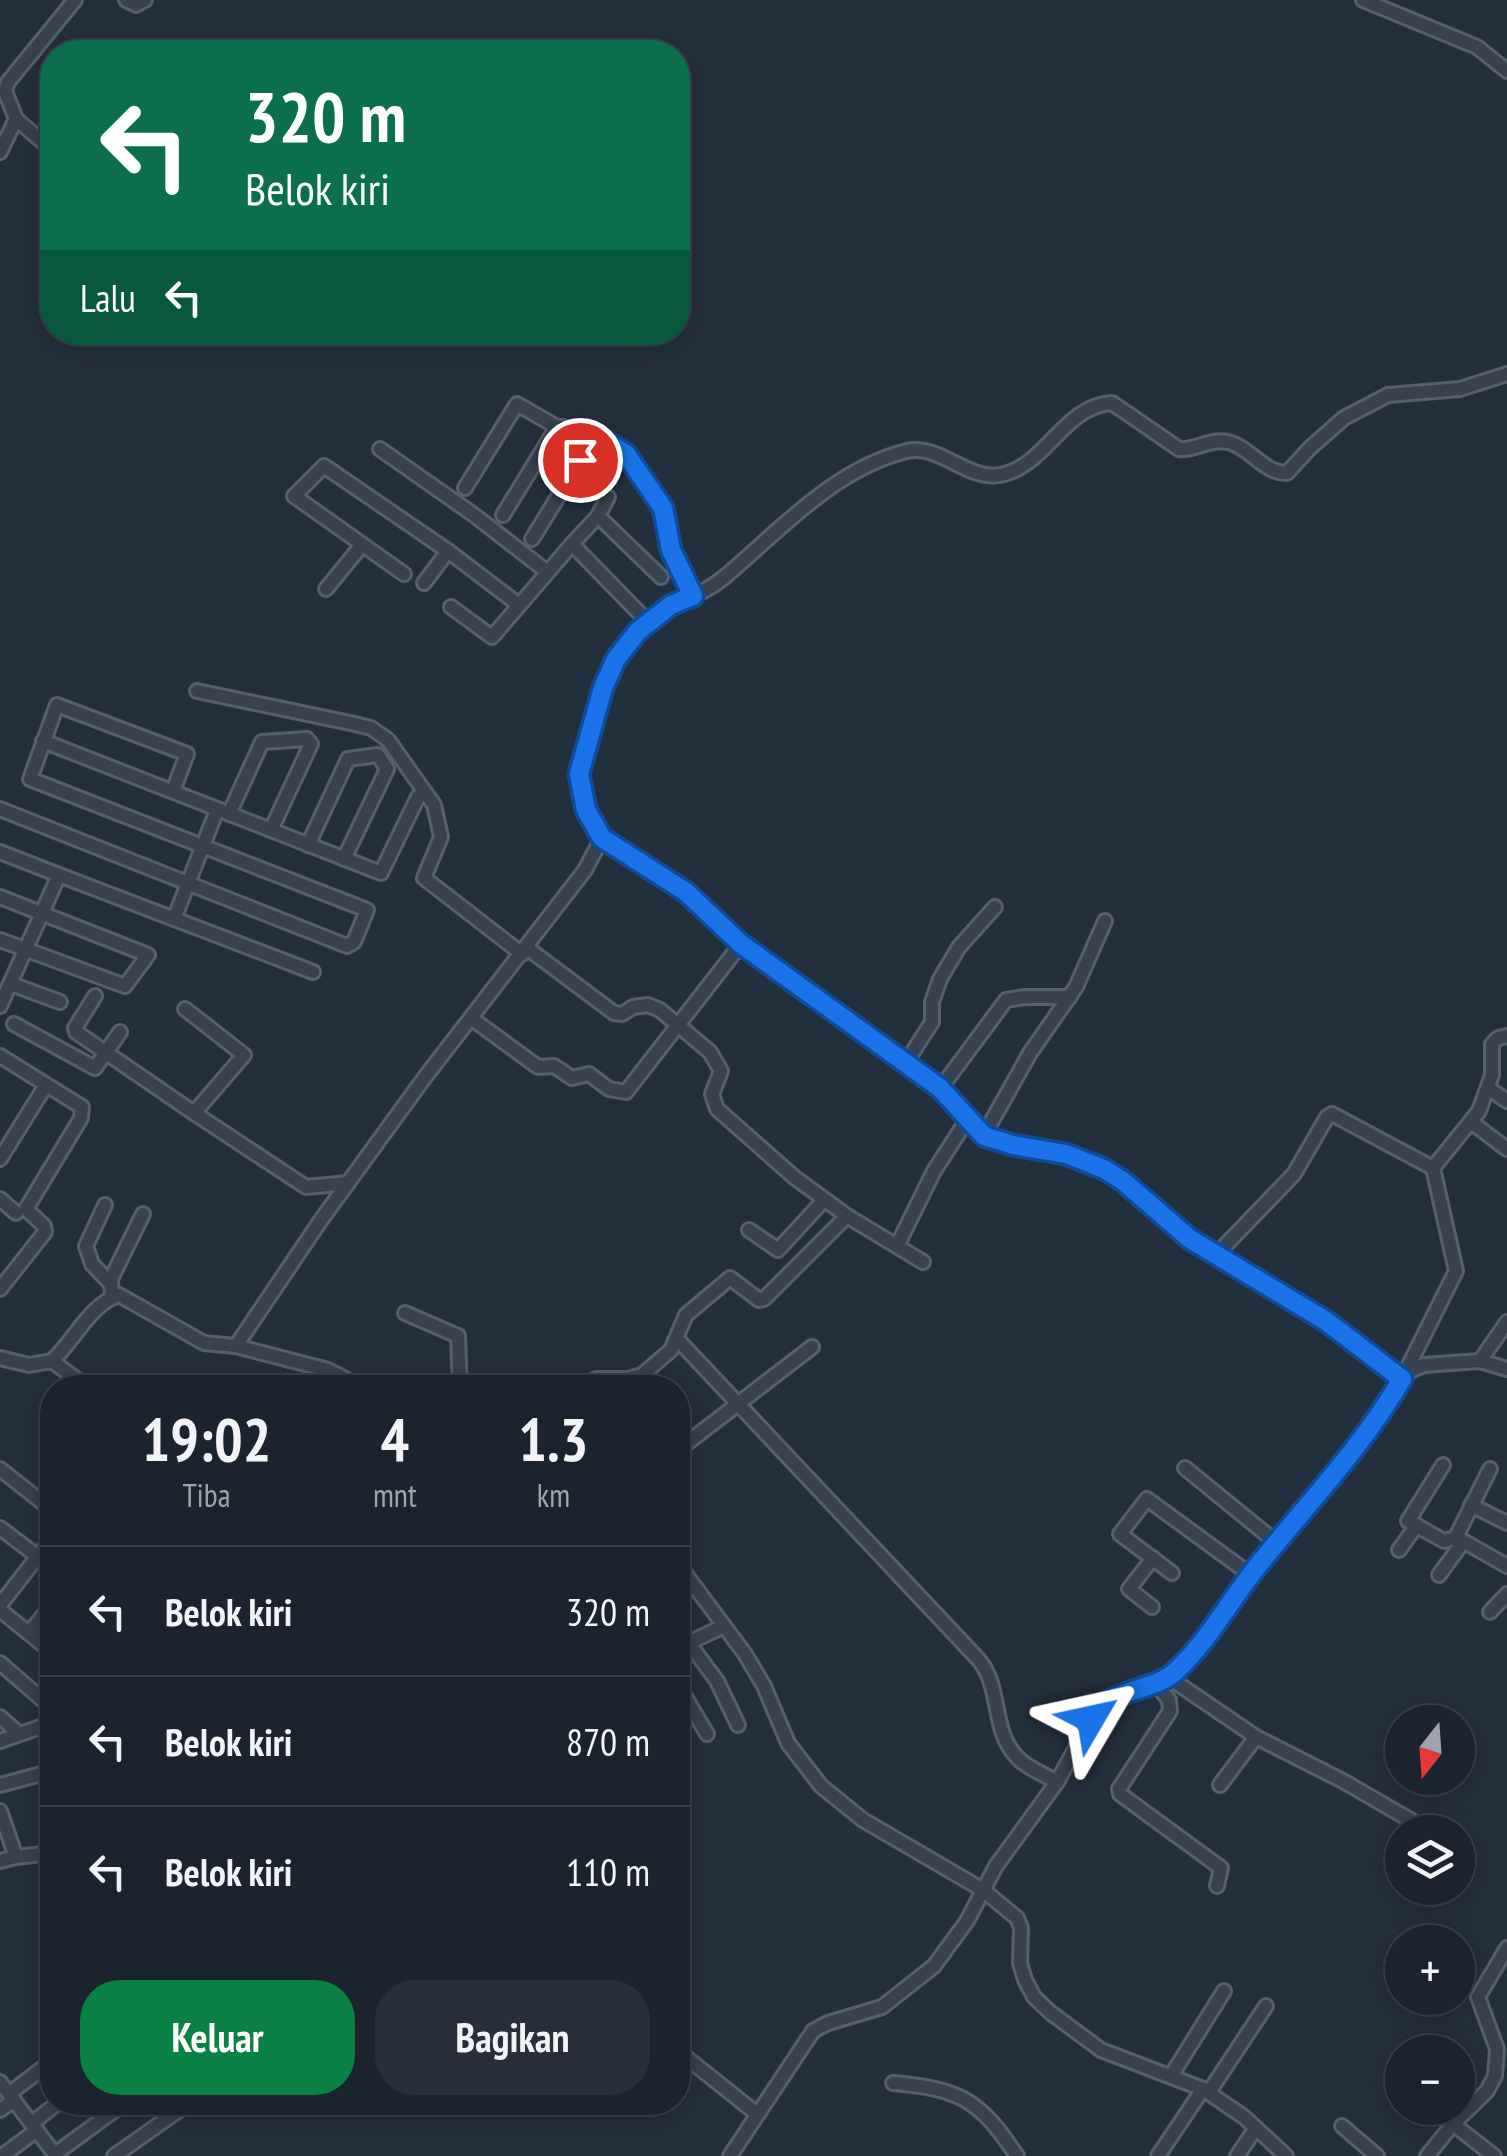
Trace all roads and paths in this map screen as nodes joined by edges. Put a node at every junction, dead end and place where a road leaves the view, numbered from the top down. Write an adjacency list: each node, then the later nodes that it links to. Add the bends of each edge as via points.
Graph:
1 (75, 0): 5 (street)
2 (126, 0): 3 (street)
3 (146, 0)
4 (1364, 0): 7 (street, via 1477,47)
5 (42, 40)
6 (40, 43): 8 (street, via 8,82 4,96)
7 (1507, 71)
8 (16, 120): 9 (street); 10 (street)
9 (40, 140)
10 (0, 152)
11 (1507, 374): 28 (street, via 1460,390 1388,395 1344,418 1284,474 1233,443 1179,449 1112,403 1080,412 1048,445 1000,475 911,450 840,479 717,584)
12 (558, 427): 13 (street); 15 (street, via 516,405); 17 (street)
13 (590, 445): 19 (street); 28 (street, via 602,441 620,448 657,498)
14 (380, 449): 23 (street)
15 (465, 488)
16 (608, 497): 18 (street)
17 (503, 515)
18 (598, 516): 20 (street); 25 (street)
19 (532, 539)
20 (572, 544): 23 (street); 31 (street)
21 (362, 545): 22 (street, via 294,496 324,466); 24 (street); 27 (street)
22 (448, 551): 26 (street); 29 (street)
23 (546, 571): 29 (street)
24 (404, 574)
25 (661, 577)
26 (424, 583)
27 (326, 589)
28 (693, 596): 31 (street)
29 (519, 604): 30 (street, via 492,637)
30 (451, 607)
31 (648, 622): 39 (street, via 616,659 579,774 586,810)
32 (197, 691): 54 (street, via 380,732 421,783 440,822 440,842 424,878)
33 (43, 742): 34 (street); 34 (street, via 57,704 187,754); 41 (street, via 30,779)
34 (173, 792): 37 (street)
35 (418, 797): 43 (street, via 381,873)
36 (0, 809): 45 (street)
37 (223, 812): 38 (street); 38 (street, via 262,742 307,739 311,744); 41 (street)
38 (271, 830): 40 (street)
39 (602, 838): 52 (street, via 686,892); 54 (street)
40 (308, 844): 43 (street); 43 (street, via 348,759 378,755 387,769)
41 (203, 846): 45 (street); 45 (street, via 367,910 354,942 347,946)
42 (0, 852): 44 (street)
43 (344, 858)
44 (59, 875): 48 (street); 49 (street)
45 (188, 882): 49 (street)
46 (0, 897): 48 (street)
47 (995, 906): 69 (street, via 946,969 932,999 932,1022)
48 (42, 914): 53 (street); 53 (street, via 148,955 126,986)
49 (174, 919): 55 (street)
50 (1105, 921): 58 (street)
51 (0, 940): 53 (street)
52 (741, 944): 64 (street); 69 (street)
53 (25, 950): 56 (street)
54 (524, 951): 62 (street); 64 (street, via 614,1013 648,1004)
55 (313, 972)
56 (11, 984): 59 (street); 60 (street)
57 (95, 996): 67 (street, via 75,1030)
58 (1070, 998): 71 (street, via 1008,999); 77 (street)
59 (60, 1002)
60 (0, 1006)
61 (185, 1009): 74 (street, via 244,1054)
62 (471, 1018): 64 (street, via 538,1067 554,1066 572,1078 588,1074 621,1093); 81 (street)
63 (14, 1024): 67 (street, via 92,1067)
64 (676, 1025): 83 (street, via 710,1052 721,1071 712,1094 717,1109)
65 (120, 1032): 67 (street)
66 (1507, 1036): 72 (street, via 1492,1046)
67 (107, 1052): 74 (street)
68 (0, 1056): 70 (street)
69 (906, 1064): 71 (street)
70 (46, 1084): 79 (street); 94 (street, via 82,1107 82,1118 26,1209 44,1232)
71 (940, 1088): 75 (street)
72 (1488, 1088): 73 (street); 76 (street)
73 (1507, 1101)
74 (194, 1113): 81 (street, via 306,1187)
75 (967, 1120): 77 (street); 91 (street)
76 (1471, 1122): 78 (street); 80 (street)
77 (984, 1136): 92 (street, via 1104,1169)
78 (1507, 1149)
79 (0, 1159)
80 (1433, 1168): 92 (street, via 1329,1115 1294,1174); 109 (street, via 1456,1271)
81 (348, 1183): 99 (street)
82 (0, 1198): 85 (street)
83 (824, 1200): 87 (street); 89 (street, via 778,1250)
84 (105, 1205): 90 (street)
85 (16, 1213)
86 (143, 1214): 95 (street)
87 (846, 1216): 91 (street); 98 (street, via 764,1299 732,1278 720,1284 686,1315)
88 (78, 1229): 90 (street)
89 (749, 1230)
90 (86, 1246): 95 (street)
91 (897, 1246): 93 (street)
92 (1216, 1255): 109 (street, via 1326,1321)
93 (922, 1262)
94 (0, 1289)
95 (111, 1290): 99 (street, via 204,1344); 102 (street)
96 (405, 1313): 107 (street, via 458,1336)
97 (1507, 1322): 103 (street)
98 (678, 1340): 108 (street); 110 (street)
99 (236, 1346): 106 (street)
100 (812, 1347): 110 (street)
101 (0, 1358): 102 (street, via 30,1365)
102 (52, 1361): 105 (street)
103 (1480, 1362): 104 (street); 109 (street, via 1417,1366)
104 (1507, 1369)
105 (71, 1375)
106 (338, 1375)
107 (460, 1375)
108 (642, 1375)
109 (1402, 1379): 122 (street, via 1358,1446)
110 (739, 1404): 111 (street); 155 (street, via 978,1660 990,1678 1012,1752)
111 (690, 1441)
112 (1443, 1465): 119 (street, via 1408,1521)
113 (1185, 1468): 122 (street)
114 (0, 1469): 116 (street)
115 (1490, 1469): 117 (street)
116 (40, 1501)
117 (1471, 1505): 118 (street); 121 (street, via 1456,1533)
118 (1507, 1523)
119 (1417, 1526): 121 (street, via 1444,1542); 123 (street)
120 (0, 1528): 125 (street)
121 (1460, 1540): 127 (street); 130 (street)
122 (1276, 1543): 129 (street)
123 (1400, 1550)
124 (40, 1552): 125 (street)
125 (37, 1556): 134 (street)
126 (1153, 1558): 128 (street); 129 (street, via 1120,1534 1146,1499); 133 (street, via 1129,1589)
127 (1507, 1566)
128 (1172, 1573)
129 (1251, 1575): 143 (street)
130 (1439, 1575)
131 (690, 1581): 137 (street)
132 (1507, 1594): 135 (street)
133 (1152, 1607)
134 (0, 1608): 138 (street)
135 (1490, 1612)
136 (40, 1620): 138 (street)
137 (722, 1627): 140 (street); 144 (street); 164 (street, via 756,1671 794,1752 821,1786 863,1820)
138 (29, 1633): 139 (street)
139 (40, 1642)
140 (690, 1642)
141 (690, 1652): 148 (street, via 717,1681)
142 (0, 1663): 145 (street)
143 (1162, 1681): 152 (street); 155 (street, via 1100,1707); 163 (street, via 1170,1711 1119,1792 1221,1868)
144 (762, 1697)
145 (40, 1698)
146 (690, 1705): 151 (street)
147 (0, 1717): 150 (street)
148 (738, 1725)
149 (40, 1727): 150 (street)
150 (18, 1733): 153 (street)
151 (707, 1734)
152 (1256, 1737): 157 (street); 159 (street)
153 (0, 1742)
154 (40, 1775): 156 (street)
155 (1057, 1782): 164 (street)
156 (0, 1785)
157 (1220, 1785)
158 (0, 1811): 161 (street)
159 (1402, 1815)
160 (40, 1854): 161 (street)
161 (16, 1857): 162 (street)
162 (0, 1860)
163 (1217, 1886)
164 (983, 1890): 170 (street, via 1020,1922 1020,1963 1034,1997 1100,2050); 176 (street, via 947,1952 906,1991 882,2007 812,2031)
165 (1507, 1948): 174 (street, via 1480,1989 1497,2048 1495,2076)
166 (1224, 1992): 170 (street)
167 (1266, 2006): 172 (street)
168 (690, 2061): 176 (street)
169 (40, 2070): 173 (street)
170 (1171, 2076): 172 (street)
171 (893, 2083): 190 (street, via 962,2096)
172 (1206, 2091): 184 (street); 191 (street)
173 (7, 2092): 175 (street); 183 (street)
174 (1475, 2104)
175 (0, 2110)
176 (757, 2114): 189 (street)
177 (47, 2115): 183 (street)
178 (109, 2115): 186 (street)
179 (172, 2115): 188 (street)
180 (1451, 2125): 196 (street)
181 (1453, 2125): 197 (street)
182 (1342, 2126): 185 (street)
183 (35, 2127): 186 (street); 187 (street)
184 (1256, 2128): 192 (street); 193 (street)
185 (1361, 2144): 194 (street); 195 (street)
186 (56, 2155)
187 (2, 2156)
188 (114, 2156)
189 (730, 2156)
190 (1018, 2156)
191 (1158, 2156)
192 (1237, 2156)
193 (1286, 2156)
194 (1350, 2156)
195 (1376, 2156)
196 (1427, 2156)
197 (1494, 2156)

